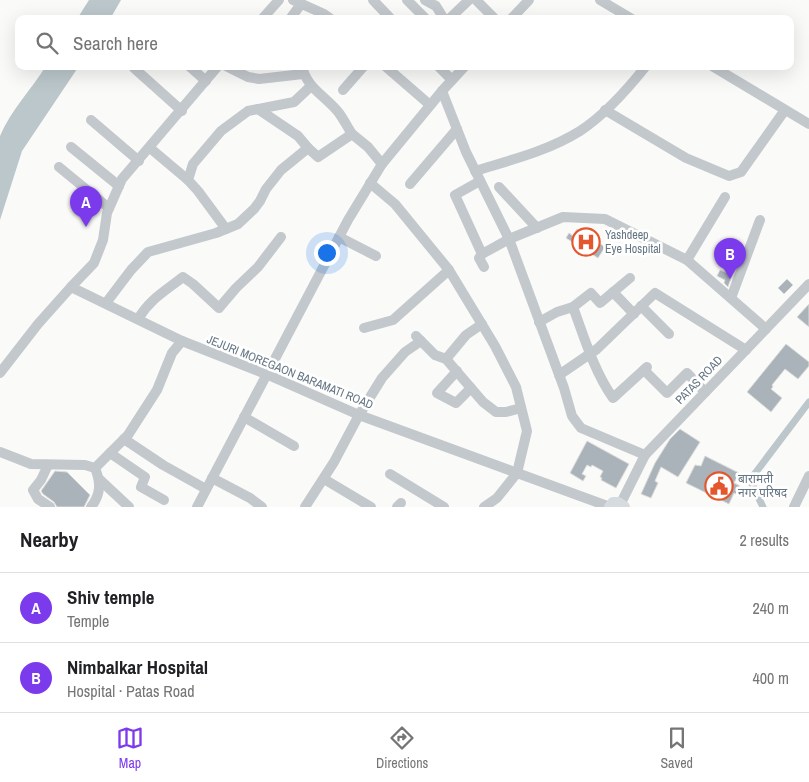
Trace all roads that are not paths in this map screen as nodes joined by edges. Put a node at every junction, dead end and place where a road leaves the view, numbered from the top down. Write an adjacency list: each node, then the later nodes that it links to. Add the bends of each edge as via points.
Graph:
1 (279, 0): 10 (street)
2 (373, 0): 13 (street)
3 (407, 0): 14 (street)
4 (425, 0): 15 (street, via 436,6)
5 (469, 0): 16 (street)
6 (476, 0): 17 (street)
7 (529, 0): 18 (street)
8 (600, 0): 19 (street)
9 (297, 2): 11 (street); 12 (street)
10 (266, 15)
11 (292, 15)
12 (325, 15)
13 (387, 15)
14 (422, 15)
15 (442, 15)
16 (453, 15)
17 (491, 15)
18 (515, 15)
19 (625, 15)
20 (136, 70): 38 (street)
21 (194, 70): 32 (street)
22 (215, 70): 32 (street)
23 (234, 70): 24 (street, via 259,79)
24 (302, 70): 33 (street)
25 (360, 70): 34 (street)
26 (390, 70): 36 (street)
27 (442, 70): 31 (street)
28 (461, 70): 31 (street)
29 (643, 70): 39 (street)
30 (719, 70): 40 (street)
31 (452, 80): 35 (street)
32 (206, 81): 38 (street)
33 (311, 86): 37 (street, via 294,102); 44 (street, via 339,113)
34 (343, 90)
35 (442, 91): 36 (street); 43 (street)
36 (430, 105): 49 (street)
37 (258, 109): 47 (street, via 298,136); 52 (street, via 248,111 221,131 193,164)
38 (182, 110): 46 (street)
39 (605, 110): 40 (street, via 686,158 729,176 741,172); 51 (street, via 580,131 539,151)
40 (785, 110): 42 (street)
41 (91, 120): 48 (street)
42 (809, 124)
43 (457, 129): 51 (street); 55 (street)
44 (352, 134): 47 (street, via 318,157); 49 (street)
45 (71, 147): 56 (street)
46 (150, 148): 48 (street); 52 (street)
47 (308, 148): 62 (street, via 281,170 254,209 238,224)
48 (139, 161): 56 (street)
49 (382, 164): 54 (street)
50 (59, 167): 59 (street)
51 (475, 171): 53 (street)
52 (188, 180): 62 (street)
53 (480, 181): 65 (street); 66 (street, via 455,195)
54 (370, 183): 64 (street); 70 (street, via 396,204)
55 (410, 184)
56 (119, 186): 59 (street)
57 (499, 187): 61 (street)
58 (725, 197): 68 (street)
59 (109, 208): 73 (street, via 103,240 94,263)
60 (760, 220): 75 (street)
61 (537, 228): 65 (street); 68 (street, via 563,216 605,219)
62 (226, 229): 76 (street, via 148,252)
63 (281, 237): 79 (street, via 219,308 183,277 153,298)
64 (339, 237): 67 (street); 91 (street)
65 (509, 239): 66 (street); 80 (street)
66 (482, 254): 69 (street, via 479,258)
67 (376, 256)
68 (687, 260): 75 (street)
69 (484, 267)
70 (449, 270): 81 (street); 82 (street, via 393,320)
71 (630, 278): 74 (street)
72 (809, 284): 83 (street, PATAS ROAD)
73 (71, 286): 76 (street, JEJURI MOREGAON BARAMATI ROAD); 90 (street)
74 (613, 292): 77 (street, via 600,303 591,293); 78 (street)
75 (731, 298): 83 (street)
76 (106, 303): 79 (street, JEJURI MOREGAON BARAMATI ROAD)
77 (573, 307): 80 (street); 87 (street)
78 (637, 310): 84 (street); 86 (street, via 655,293); 87 (street)
79 (138, 319): 85 (street, JEJURI MOREGAON BARAMATI ROAD)
80 (539, 322): 92 (street)
81 (482, 324): 88 (street, via 466,335); 95 (street, via 516,387)
82 (364, 328)
83 (766, 329): 86 (street, PATAS ROAD)
84 (669, 334)
85 (182, 341): 91 (street, JEJURI MOREGAON BARAMATI ROAD); 98 (street, via 172,352 157,390)
86 (746, 350): 94 (street, PATAS ROAD)
87 (590, 354): 92 (street); 94 (street, via 613,398 645,368 667,393 687,373)
88 (446, 359): 89 (street); 96 (street, via 435,355 418,339 382,378)
89 (457, 371): 93 (street); 93 (street, via 438,393 456,403)
90 (0, 373)
91 (266, 374): 96 (street, JEJURI MOREGAON BARAMATI ROAD); 97 (street)
92 (559, 375): 102 (street, via 572,416 581,428)
93 (471, 388): 95 (street, via 496,412)
94 (705, 392): 102 (street, PATAS ROAD)
95 (521, 408): 105 (street, via 527,431)
96 (359, 414): 105 (street, JEJURI MOREGAON BARAMATI ROAD); 110 (street)
97 (244, 417): 99 (street); 108 (street)
98 (124, 439): 101 (street); 111 (street)
99 (294, 446)
100 (0, 452): 103 (street, via 31,464)
101 (110, 453): 104 (street); 112 (street, via 145,477 141,487)
102 (645, 455): 113 (street, PATAS ROAD)
103 (48, 465): 104 (street, via 85,464); 114 (street, via 33,490 38,499)
104 (95, 468): 109 (street)
105 (517, 472): 113 (street, JEJURI MOREGAON BARAMATI ROAD); 122 (street, via 497,498)
106 (390, 474): 121 (street)
107 (809, 476): 123 (street)
108 (212, 478): 111 (street); 118 (street)
109 (99, 479): 115 (street, via 98,498); 116 (street)
110 (324, 479): 119 (street); 120 (street)
111 (206, 489): 117 (street)
112 (164, 500)
113 (618, 506)
114 (50, 507)
115 (91, 507)
116 (129, 507)
117 (197, 507)
118 (262, 507)
119 (305, 507)
120 (371, 507)
121 (444, 507)
122 (484, 507)
123 (794, 507)

